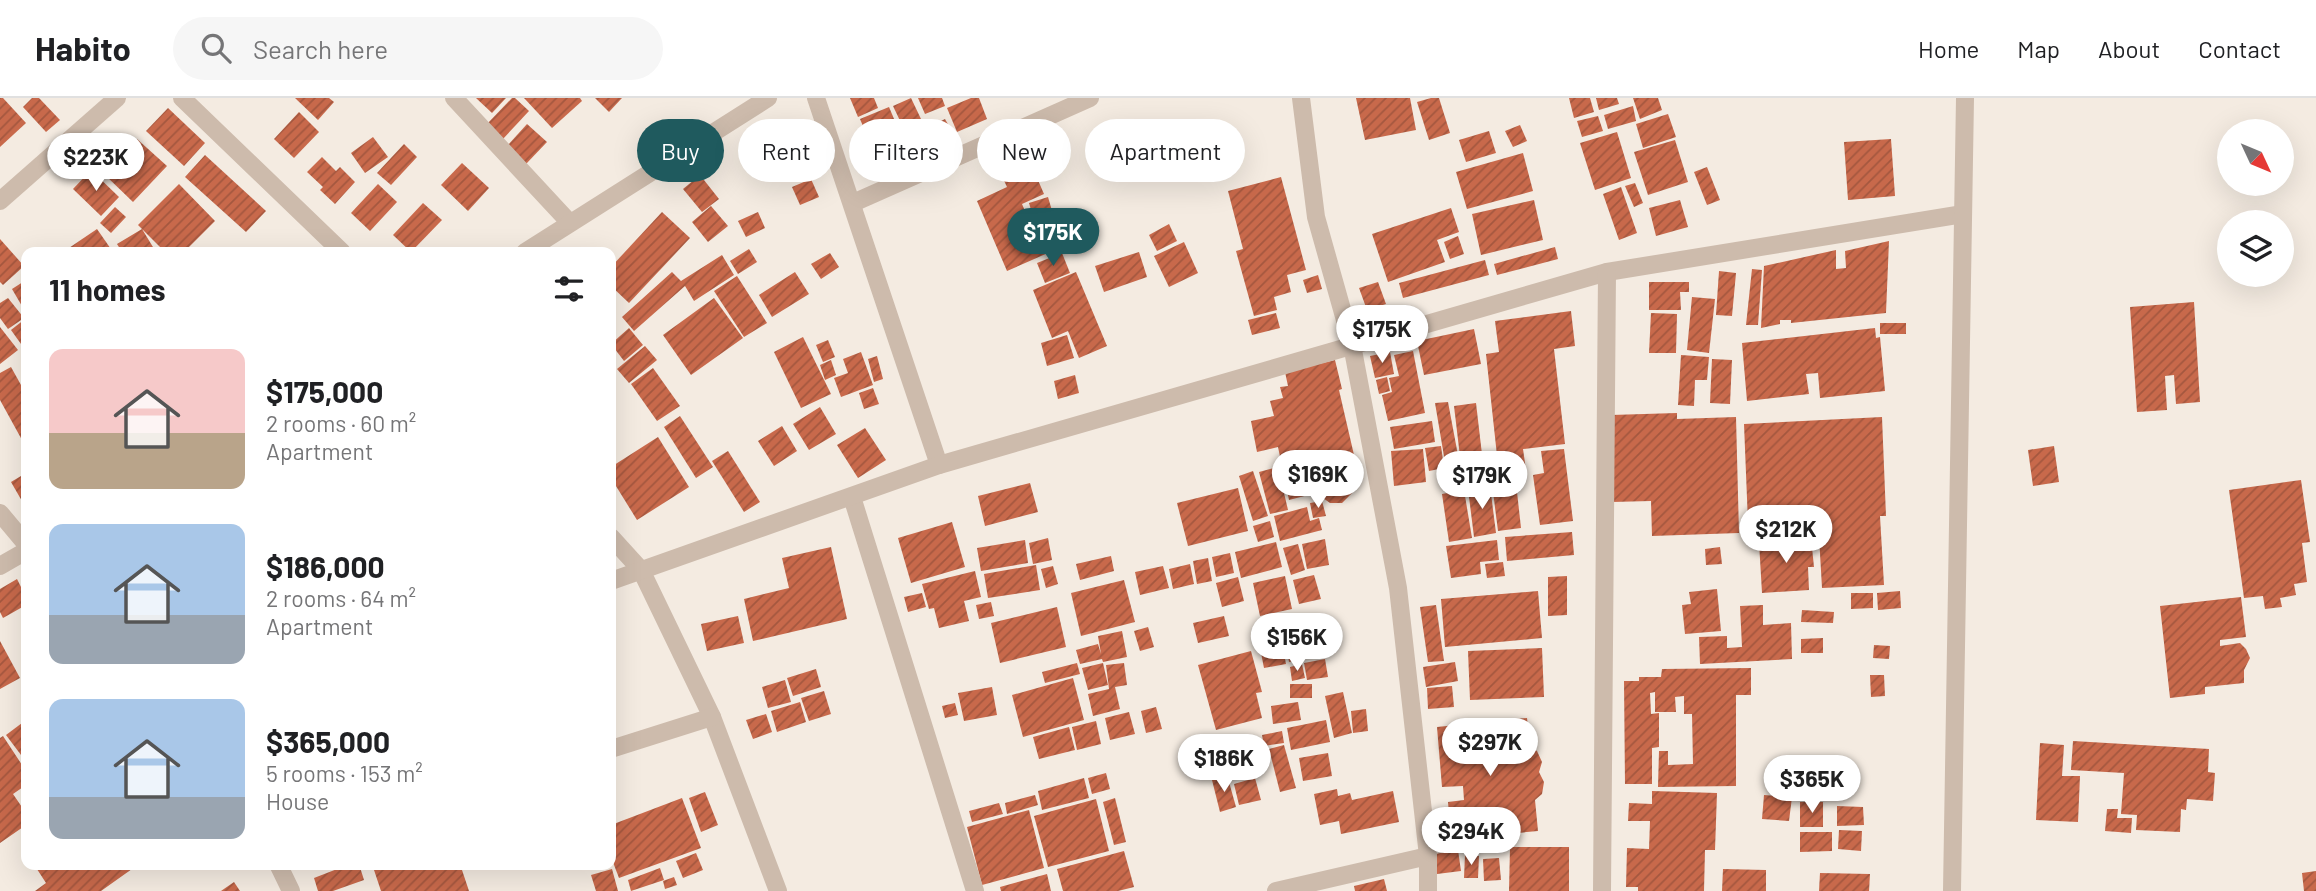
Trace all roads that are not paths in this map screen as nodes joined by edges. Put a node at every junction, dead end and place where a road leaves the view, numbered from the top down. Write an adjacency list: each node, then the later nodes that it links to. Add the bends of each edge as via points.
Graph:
1 (117, 98): 9 (street)
2 (182, 98): 13 (street)
3 (453, 98): 12 (street)
4 (768, 98): 12 (street)
5 (816, 98): 10 (street)
6 (1090, 98): 10 (street)
7 (1301, 98): 16 (street, via 1316,217)
8 (1965, 98): 11 (street)
9 (0, 201)
10 (853, 204): 17 (street)
11 (1963, 214): 15 (street); 36 (street)
12 (570, 223): 14 (street)
13 (337, 247)
14 (532, 247)
15 (1607, 272): 16 (street); 35 (street)
16 (1352, 345): 17 (street); 28 (street, via 1398,588)
17 (939, 465): 18 (street)
18 (852, 496): 24 (street); 32 (street)
19 (0, 513): 20 (street)
20 (21, 538)
21 (616, 543): 24 (street)
22 (21, 554): 23 (street)
23 (0, 566)
24 (640, 570): 25 (street); 26 (street)
25 (616, 579)
26 (712, 717): 27 (street); 31 (street)
27 (616, 747)
28 (1428, 856): 33 (street); 34 (street)
29 (281, 870): 30 (street)
30 (291, 891)
31 (778, 891)
32 (975, 891)
33 (1276, 891)
34 (1428, 891)
35 (1602, 891)
36 (1952, 891)

